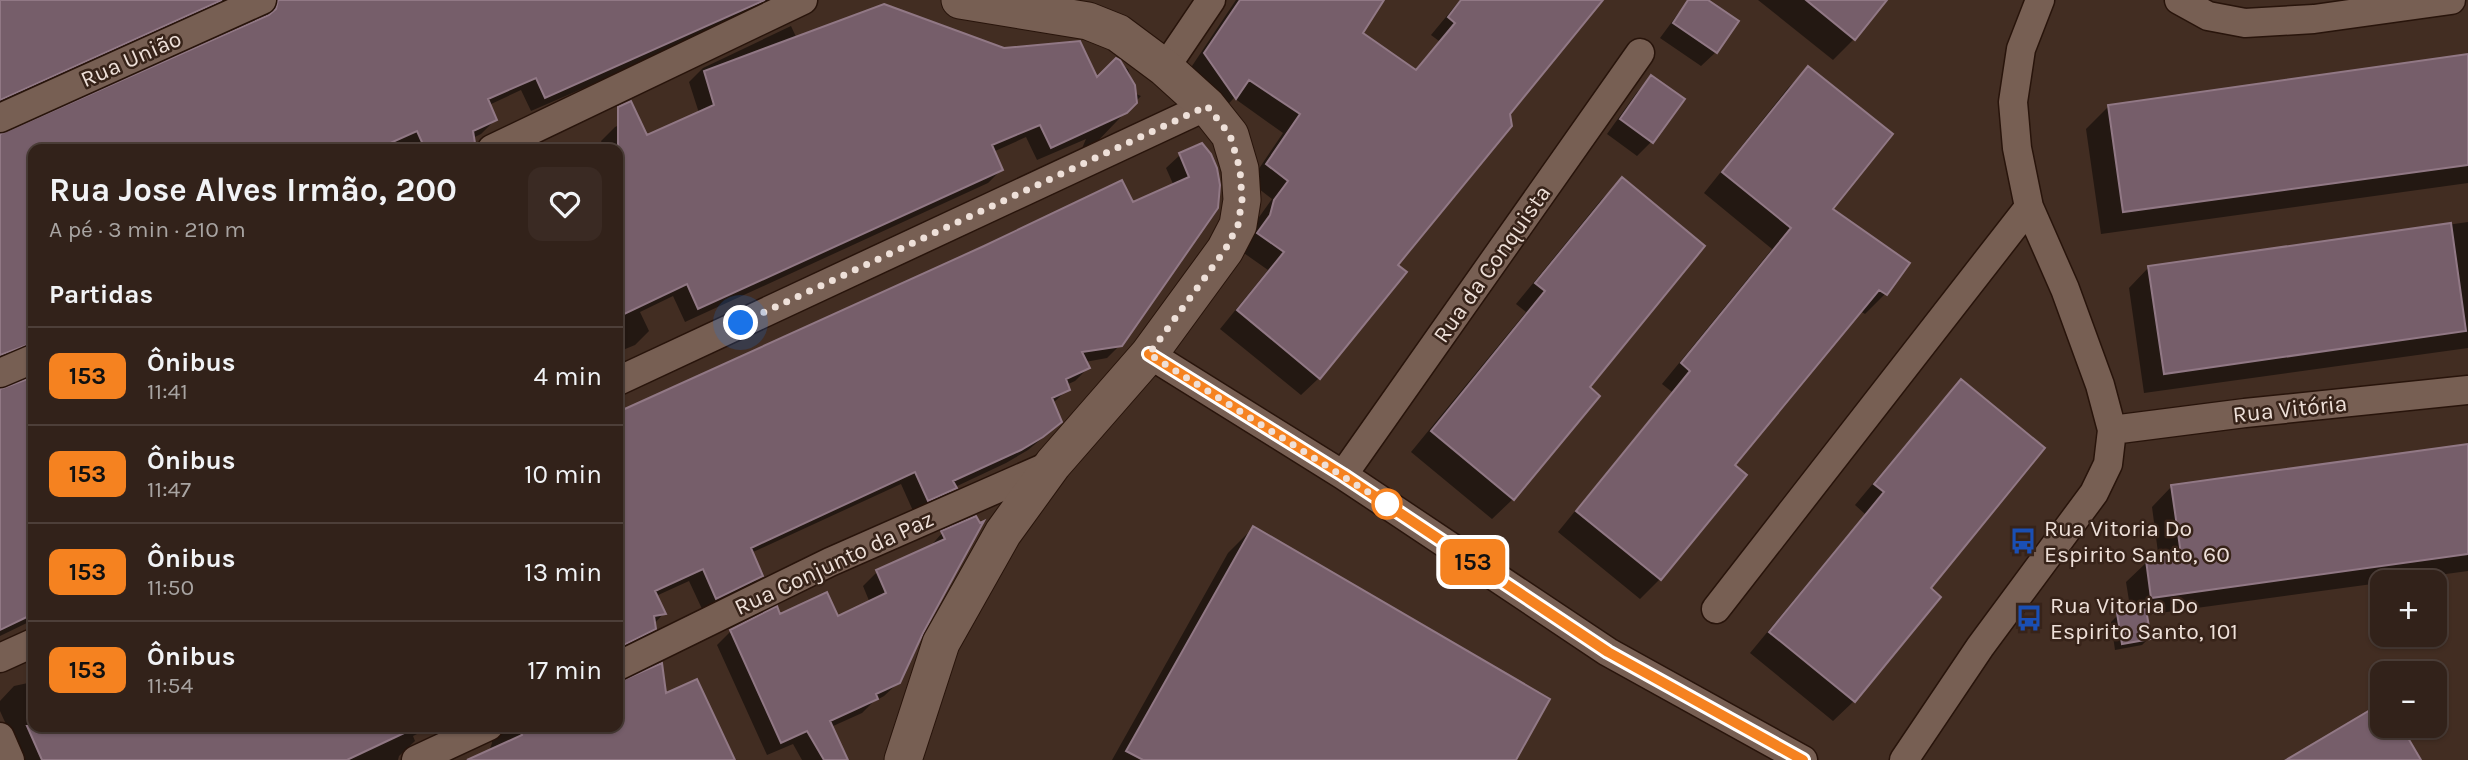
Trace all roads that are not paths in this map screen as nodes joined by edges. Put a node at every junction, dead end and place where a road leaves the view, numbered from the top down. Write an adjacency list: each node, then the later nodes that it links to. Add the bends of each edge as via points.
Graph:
1 (262, 0): 12 (street, Rua União)
2 (803, 0): 13 (street)
3 (960, 0): 8 (street)
4 (1212, 0): 10 (street)
5 (2040, 0): 14 (street, via 2021,50 2013,102)
6 (2179, 0): 7 (street, via 2208,16 2245,23 2314,19)
7 (2451, 0)
8 (1036, 6): 10 (street, via 1118,33)
9 (1640, 53): 22 (street, Rua da Conquista)
10 (1165, 68): 11 (street)
11 (1207, 106): 15 (street, via 1230,135 1240,169 1238,225); 18 (street)
12 (0, 118)
13 (502, 144)
14 (2029, 207): 20 (street, via 2065,289); 23 (street)
15 (1149, 354): 21 (street); 22 (street)
16 (28, 361): 17 (street)
17 (0, 373)
18 (623, 379)
19 (2468, 390): 20 (street, Rua Vitória)
20 (2112, 430): 33 (street, via 2108,464 2094,493 1980,647)
21 (1053, 464): 26 (street, Rua Conjunto da Paz, via 830,562); 31 (street, via 1003,533 941,643)
22 (1343, 475): 32 (street, via 1608,652)
23 (1716, 609)
24 (28, 645): 25 (street)
25 (0, 658)
26 (623, 664)
27 (476, 732): 30 (street)
28 (0, 737): 29 (street)
29 (10, 760)
30 (416, 760)
31 (903, 760)
32 (1803, 760)
33 (1904, 760)

